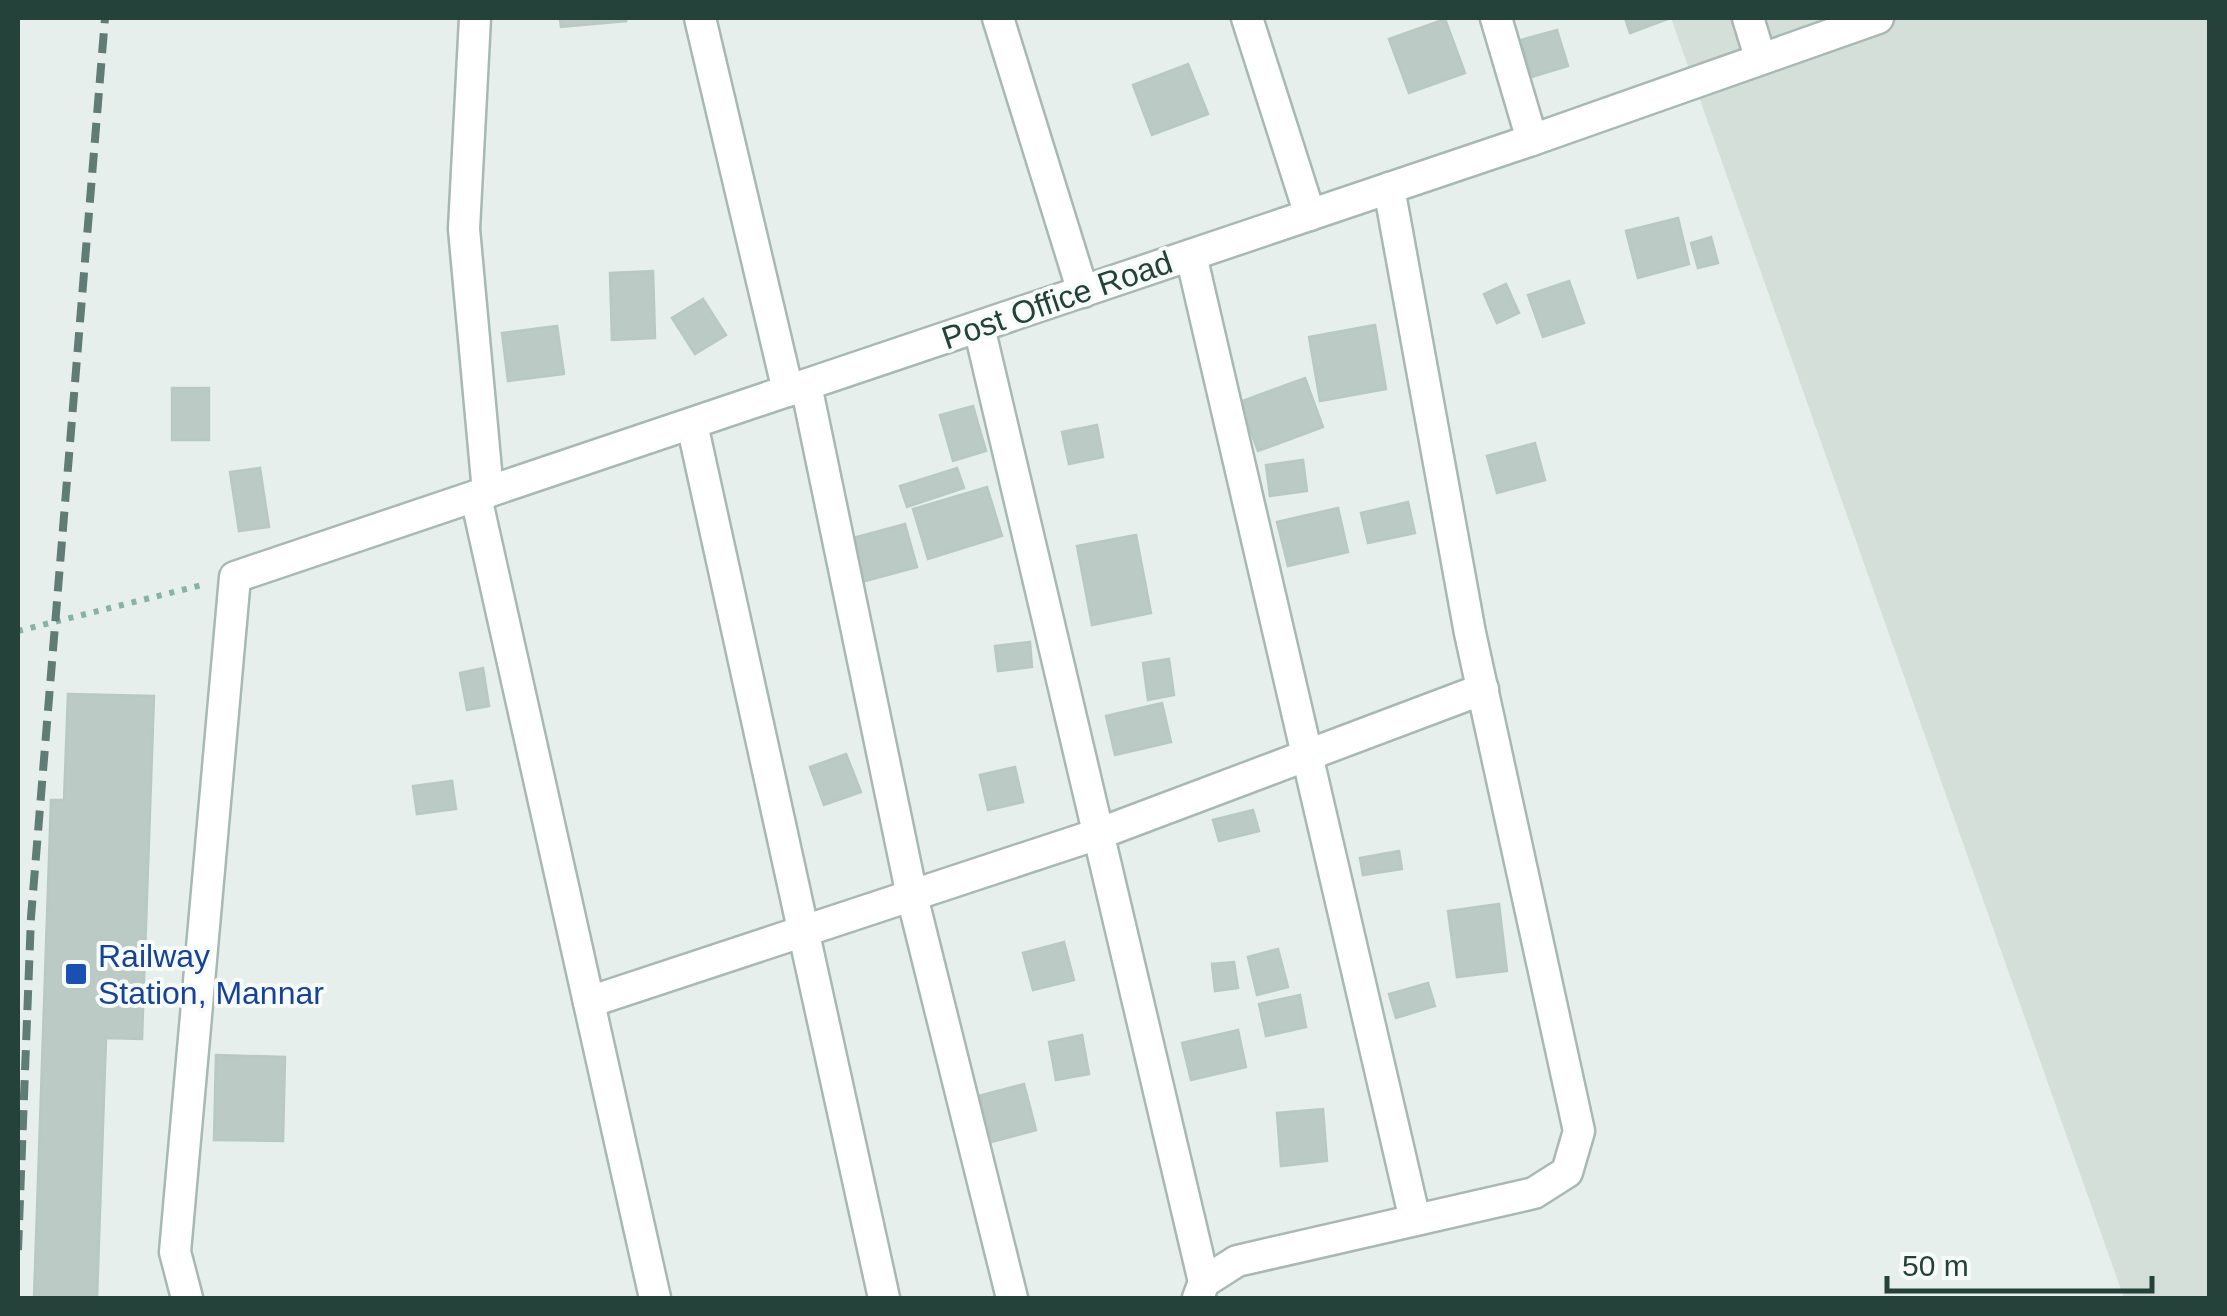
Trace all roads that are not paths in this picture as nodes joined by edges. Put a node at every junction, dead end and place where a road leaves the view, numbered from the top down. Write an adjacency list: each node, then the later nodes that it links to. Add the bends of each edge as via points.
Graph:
1 (475, 18): 17 (street, via 464,229)
2 (700, 18): 15 (street)
3 (998, 18): 13 (street)
4 (1247, 18): 11 (street)
5 (1496, 18): 9 (street)
6 (1748, 18): 8 (street)
7 (1878, 18): 8 (street, Post Office Road)
8 (1760, 57): 9 (street, Post Office Road)
9 (1532, 140): 10 (street, Post Office Road)
10 (1389, 188): 11 (street, Post Office Road); 18 (street)
11 (1310, 215): 12 (street, Post Office Road)
12 (1191, 255): 13 (street, Post Office Road); 19 (street)
13 (1083, 292): 14 (street, Post Office Road)
14 (979, 327): 15 (street, Post Office Road); 20 (street)
15 (797, 388): 16 (street, Post Office Road); 21 (street)
16 (692, 424): 17 (street, Post Office Road); 22 (street)
17 (482, 494): 23 (street); 26 (street, Post Office Road, via 234,577 176,1252)
18 (1483, 689): 19 (street); 24 (street, via 1578,1131 1567,1172 1534,1193)
19 (1307, 753): 20 (street); 24 (street)
20 (1098, 834): 21 (street); 25 (street)
21 (912, 896): 22 (street); 29 (street)
22 (804, 932): 23 (street); 28 (street)
23 (589, 1002): 27 (street)
24 (1416, 1220): 25 (street, via 1236,1261)
25 (1201, 1290)
26 (187, 1298)
27 (656, 1298)
28 (884, 1298)
29 (1012, 1298)

